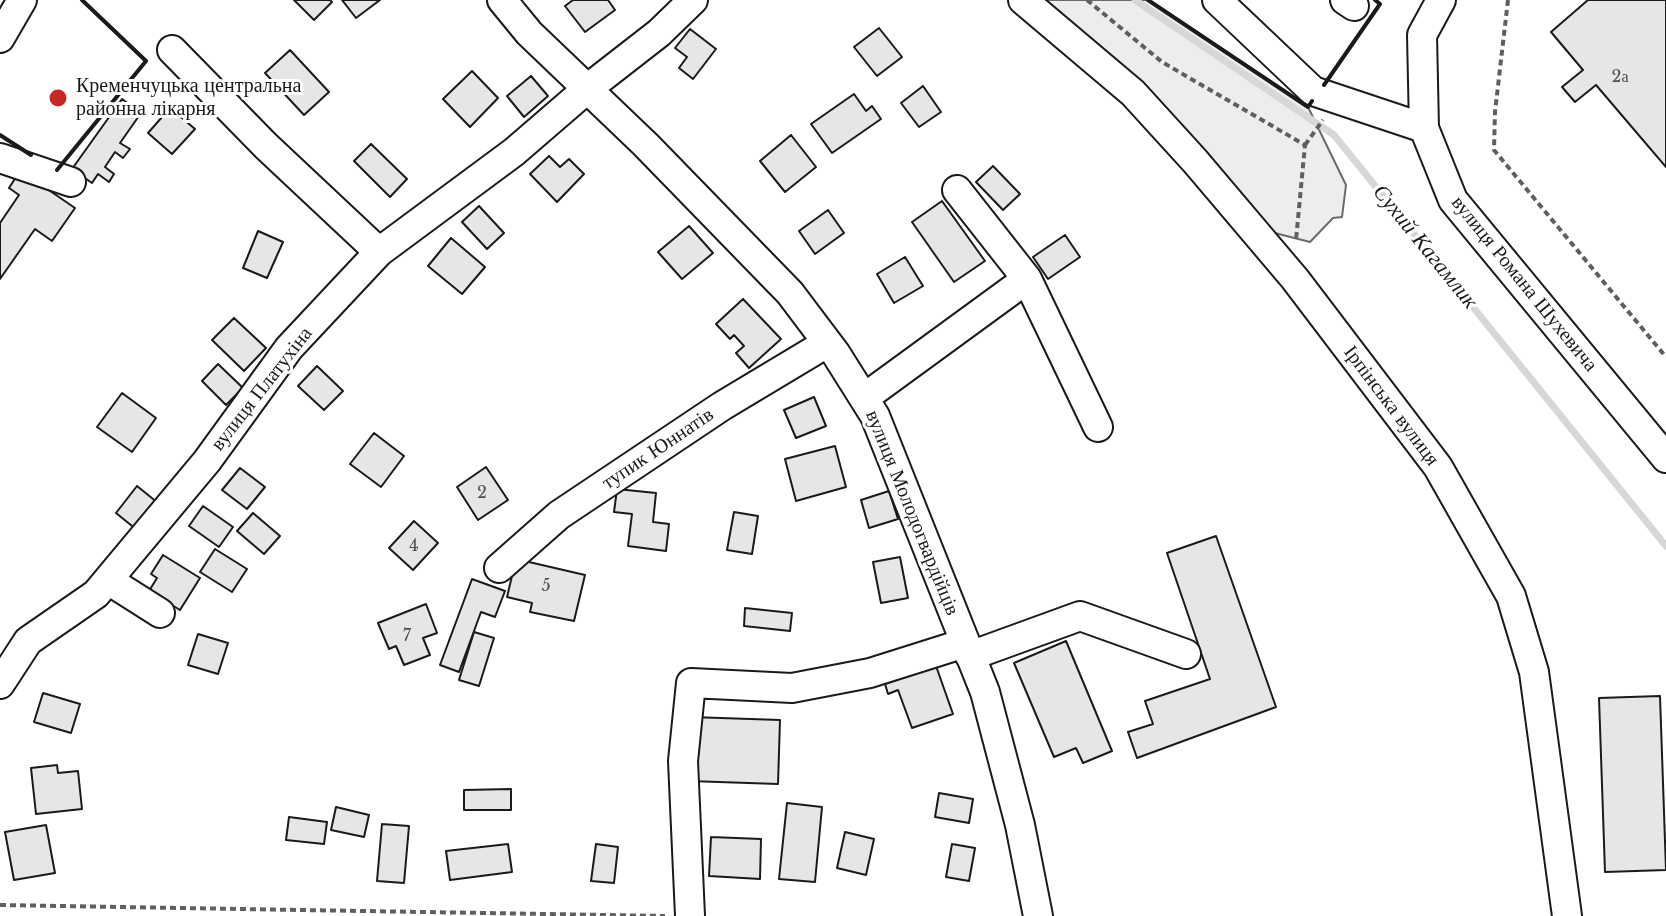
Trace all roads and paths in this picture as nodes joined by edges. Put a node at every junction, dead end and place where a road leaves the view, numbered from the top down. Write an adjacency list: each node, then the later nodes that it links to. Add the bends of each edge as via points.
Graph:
1 (22, 0): 9 (street)
2 (502, 0): 11 (street, вулиця Молодогвардійців)
3 (693, 0): 11 (street, вулиця Платухіна)
4 (1023, 0): 20 (street, Ірпінська вулиця, via 1133,93)
5 (1087, 0): 14 (path, via 1162,62)
6 (1217, 0): 13 (street, via 1313,91)
7 (1441, 0): 13 (street, вулиця Романа Шухевича, via 1422,35)
8 (1508, 0): 22 (path, via 1494,150)
9 (0, 38)
10 (172, 50): 18 (street)
11 (587, 89): 18 (street, вулиця Платухіна, via 514,152); 21 (street, вулиця Молодогвардійців, via 790,293)
12 (1325, 118): 14 (path)
13 (1424, 128): 25 (street, вулиця Романа Шухевича, via 1453,200)
14 (1305, 145): 20 (path)
15 (0, 158): 16 (street)
16 (71, 182)
17 (957, 190): 19 (street)
18 (379, 252): 27 (street, вулиця Платухіна, via 289,348 207,461)
19 (1027, 279): 23 (street); 24 (street)
20 (1295, 279): 37 (street, Ірпінська вулиця, via 1438,467 1511,596 1534,672)
21 (827, 343): 23 (street, вулиця Молодогвардійців); 26 (street, тупик Юннатів, via 559,515)
22 (1666, 357)
23 (864, 398): 29 (street, вулиця Молодогвардійців)
24 (1098, 427)
25 (1666, 458)
26 (499, 568)
27 (108, 580): 28 (street); 31 (street, вулиця Платухіна, via 28,641)
28 (160, 613)
29 (968, 650): 30 (street, via 1080,616); 35 (street, via 792,688 691,683 683,761); 36 (street, вулиця Молодогвардійців, via 985,692 1020,825)
30 (1186, 654)
31 (0, 684)
32 (0, 905): 33 (path)
33 (613, 915): 34 (path)
34 (675, 916)
35 (690, 916)
36 (1038, 916)
37 (1567, 916)

